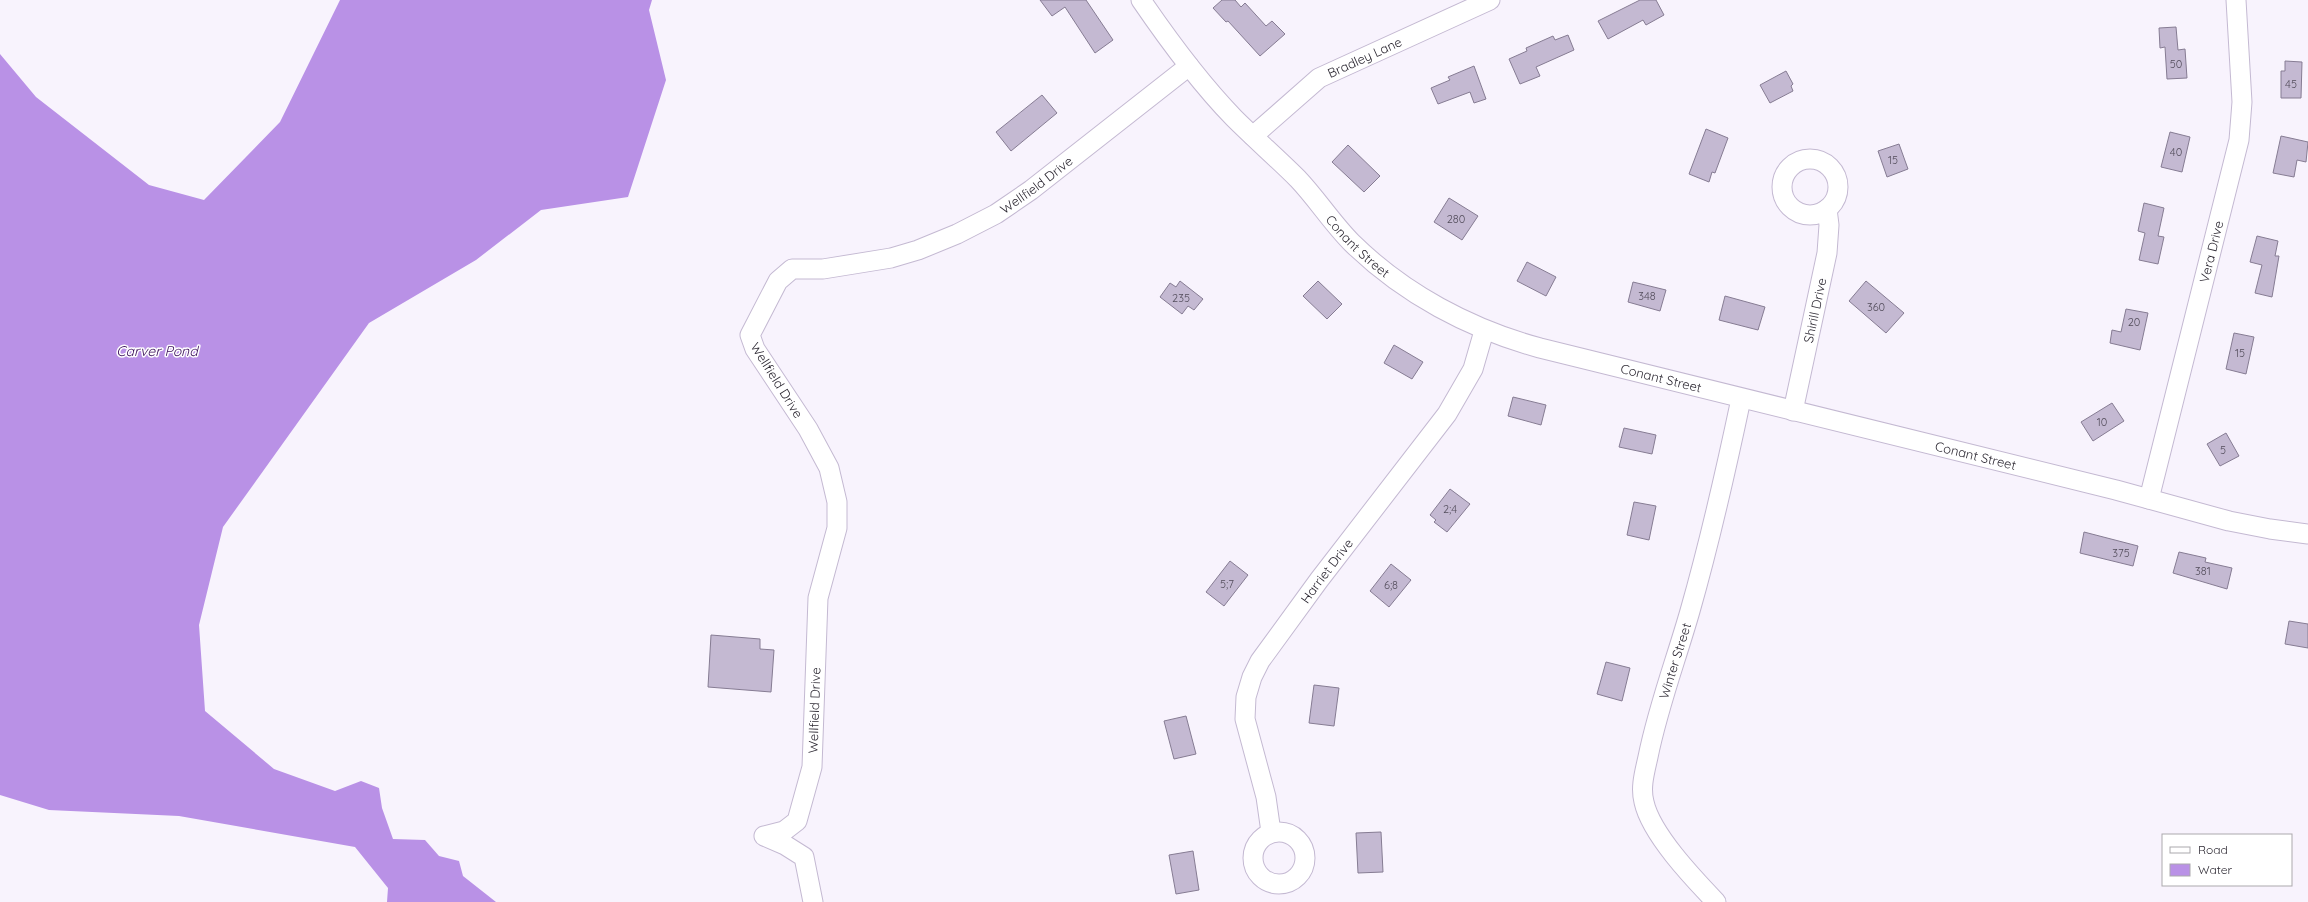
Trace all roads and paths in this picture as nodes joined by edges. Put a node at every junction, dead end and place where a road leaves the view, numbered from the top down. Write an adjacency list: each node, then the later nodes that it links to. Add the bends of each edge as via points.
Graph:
1 (1141, 0): 5 (street, Conant Street)
2 (1490, 0): 4 (street, Bradley Lane)
3 (2236, 0): 11 (street, Vera Drive, via 2242,102 2239,140)
4 (1466, 5): 6 (street, Bradley Lane, via 1319,78)
5 (1189, 66): 6 (street, Conant Street); 14 (street, Wellfield Drive, via 1031,190 996,214 957,234 891,258 823,268 792,269 778,281 750,335 755,349 808,429 829,468 837,502 837,528 818,598 812,767 797,822 784,831 764,836 785,844 804,857)
6 (1253, 136): 8 (street, Conant Street, via 1298,179 1353,243 1377,265 1431,302)
7 (1827, 209): 10 (street, Shirill Drive, via 1827,253)
8 (1484, 331): 9 (street, Conant Street, via 1540,348); 13 (street, Harriet Drive, via 1473,369 1448,414 1323,573 1260,661 1252,677 1246,697 1245,719 1266,797)
9 (1741, 399): 10 (street, Conant Street); 15 (street, Winter Street, via 1710,536 1690,613 1661,702 1643,784 1644,801 1657,829 1684,867)
10 (1793, 411): 11 (street, Conant Street)
11 (2149, 498): 12 (street, Conant Street, via 2229,521)
12 (2308, 534)
13 (1271, 832)
14 (814, 902)
15 (1716, 902)

